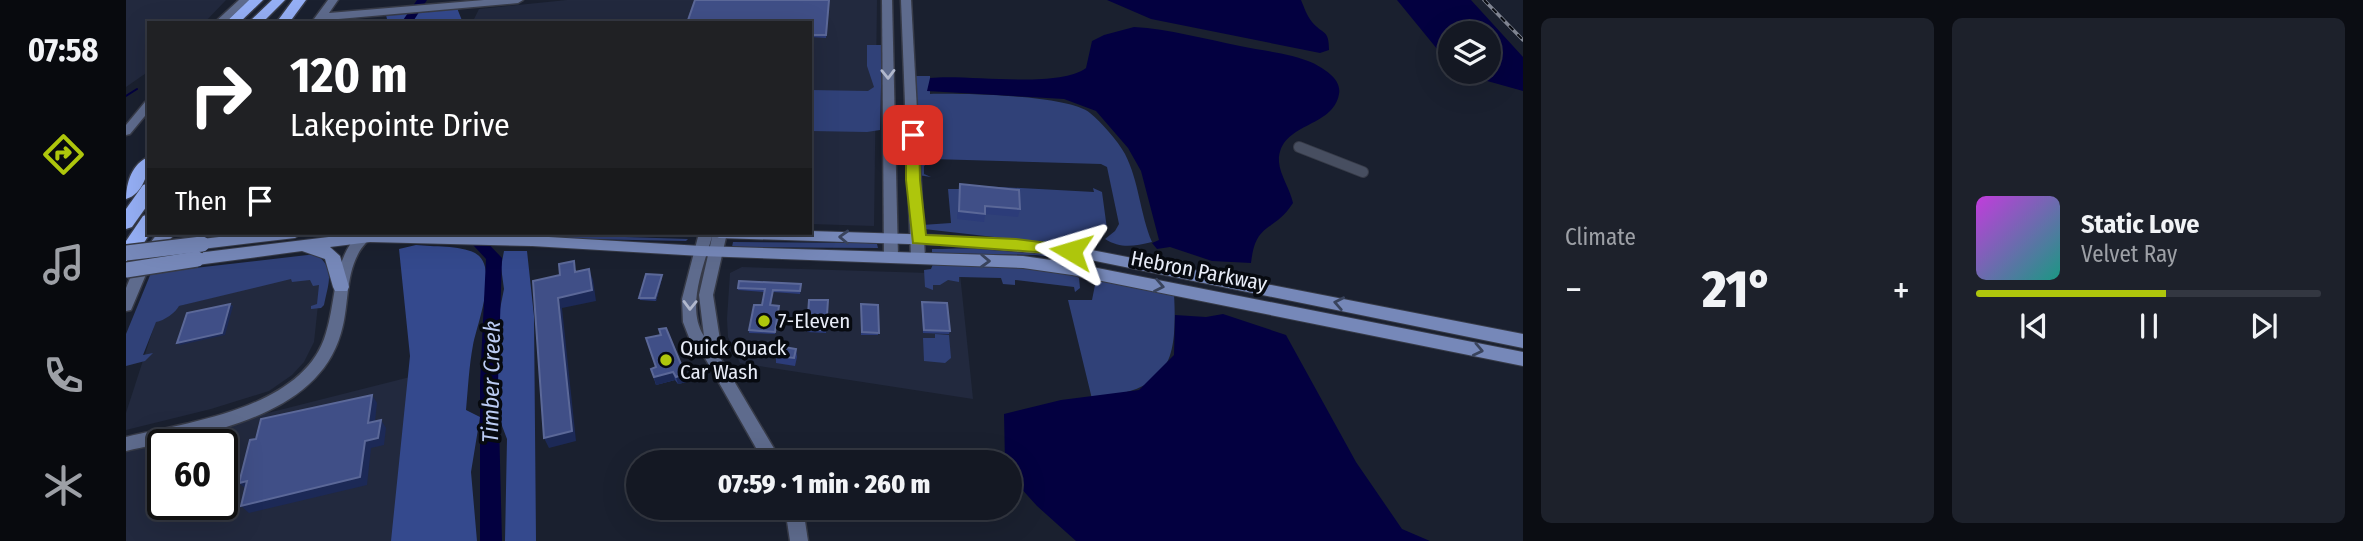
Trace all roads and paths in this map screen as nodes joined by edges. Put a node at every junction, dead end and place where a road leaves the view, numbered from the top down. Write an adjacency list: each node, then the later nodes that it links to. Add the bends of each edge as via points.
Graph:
1 (244, 0): 13 (main road)
2 (257, 0): 14 (highway)
3 (271, 0): 15 (highway)
4 (279, 0): 16 (highway)
5 (289, 0): 17 (highway)
6 (300, 0): 18 (highway)
7 (312, 0): 19 (highway)
8 (333, 0): 12 (main road)
9 (518, 0): 12 (main road)
10 (887, 0): 21 (main road)
11 (906, 0): 20 (main road)
12 (319, 19)
13 (221, 21)
14 (233, 21)
15 (255, 21)
16 (255, 21)
17 (272, 21)
18 (284, 21)
19 (299, 21)
20 (908, 41): 21 (main road); 38 (main road)
21 (888, 42): 37 (main road, one-way to 37)
22 (147, 106): 23 (main road)
23 (126, 132)
24 (1299, 146): 26 (street)
25 (147, 165): 27 (highway)
26 (1363, 172)
27 (126, 193)
28 (147, 194): 29 (highway)
29 (126, 223)
30 (147, 223): 41 (highway)
31 (284, 235): 40 (main road)
32 (365, 235): 39 (main road, Hebron Parkway); 42 (main road, Hebron Parkway); 48 (main road, via 351,255)
33 (706, 235): 39 (main road)
34 (719, 235): 39 (main road)
35 (776, 235): 37 (main road, Hebron Parkway, one-way to 35)
36 (162, 237): 49 (main road, via 140,271)
37 (889, 239): 38 (main road, Hebron Parkway); 44 (main road)
38 (919, 240): 43 (main road, Hebron Parkway, via 1016,244); 45 (main road)
39 (708, 250): 44 (main road, Hebron Parkway); 57 (main road, via 689,299 695,336)
40 (200, 251): 41 (main road, bridge); 42 (main road); 46 (main road, bridge)
41 (126, 255)
42 (227, 255): 48 (main road, via 241,258 324,251 336,263)
43 (1093, 255): 47 (main road); 50 (main road, Hebron Parkway, one-way to 43)
44 (891, 257): 45 (main road, Hebron Parkway)
45 (918, 258): 47 (main road, Hebron Parkway, one-way to 47, via 1028,263)
46 (126, 270)
47 (1092, 273): 52 (main road, Hebron Parkway, one-way to 52)
48 (341, 287): 56 (main road, via 334,334 326,352 311,375 291,391 231,418)
49 (126, 306)
50 (1406, 316): 51 (main road, Hebron Parkway); 52 (main road)
51 (1426, 320): 53 (main road); 54 (main road, Hebron Parkway)
52 (1415, 337): 53 (main road, Hebron Parkway)
53 (1434, 341): 55 (main road, Hebron Parkway, one-way to 55)
54 (1523, 341)
55 (1523, 359)
56 (126, 444)
57 (766, 450)
58 (796, 520): 59 (main road)
59 (799, 541)

